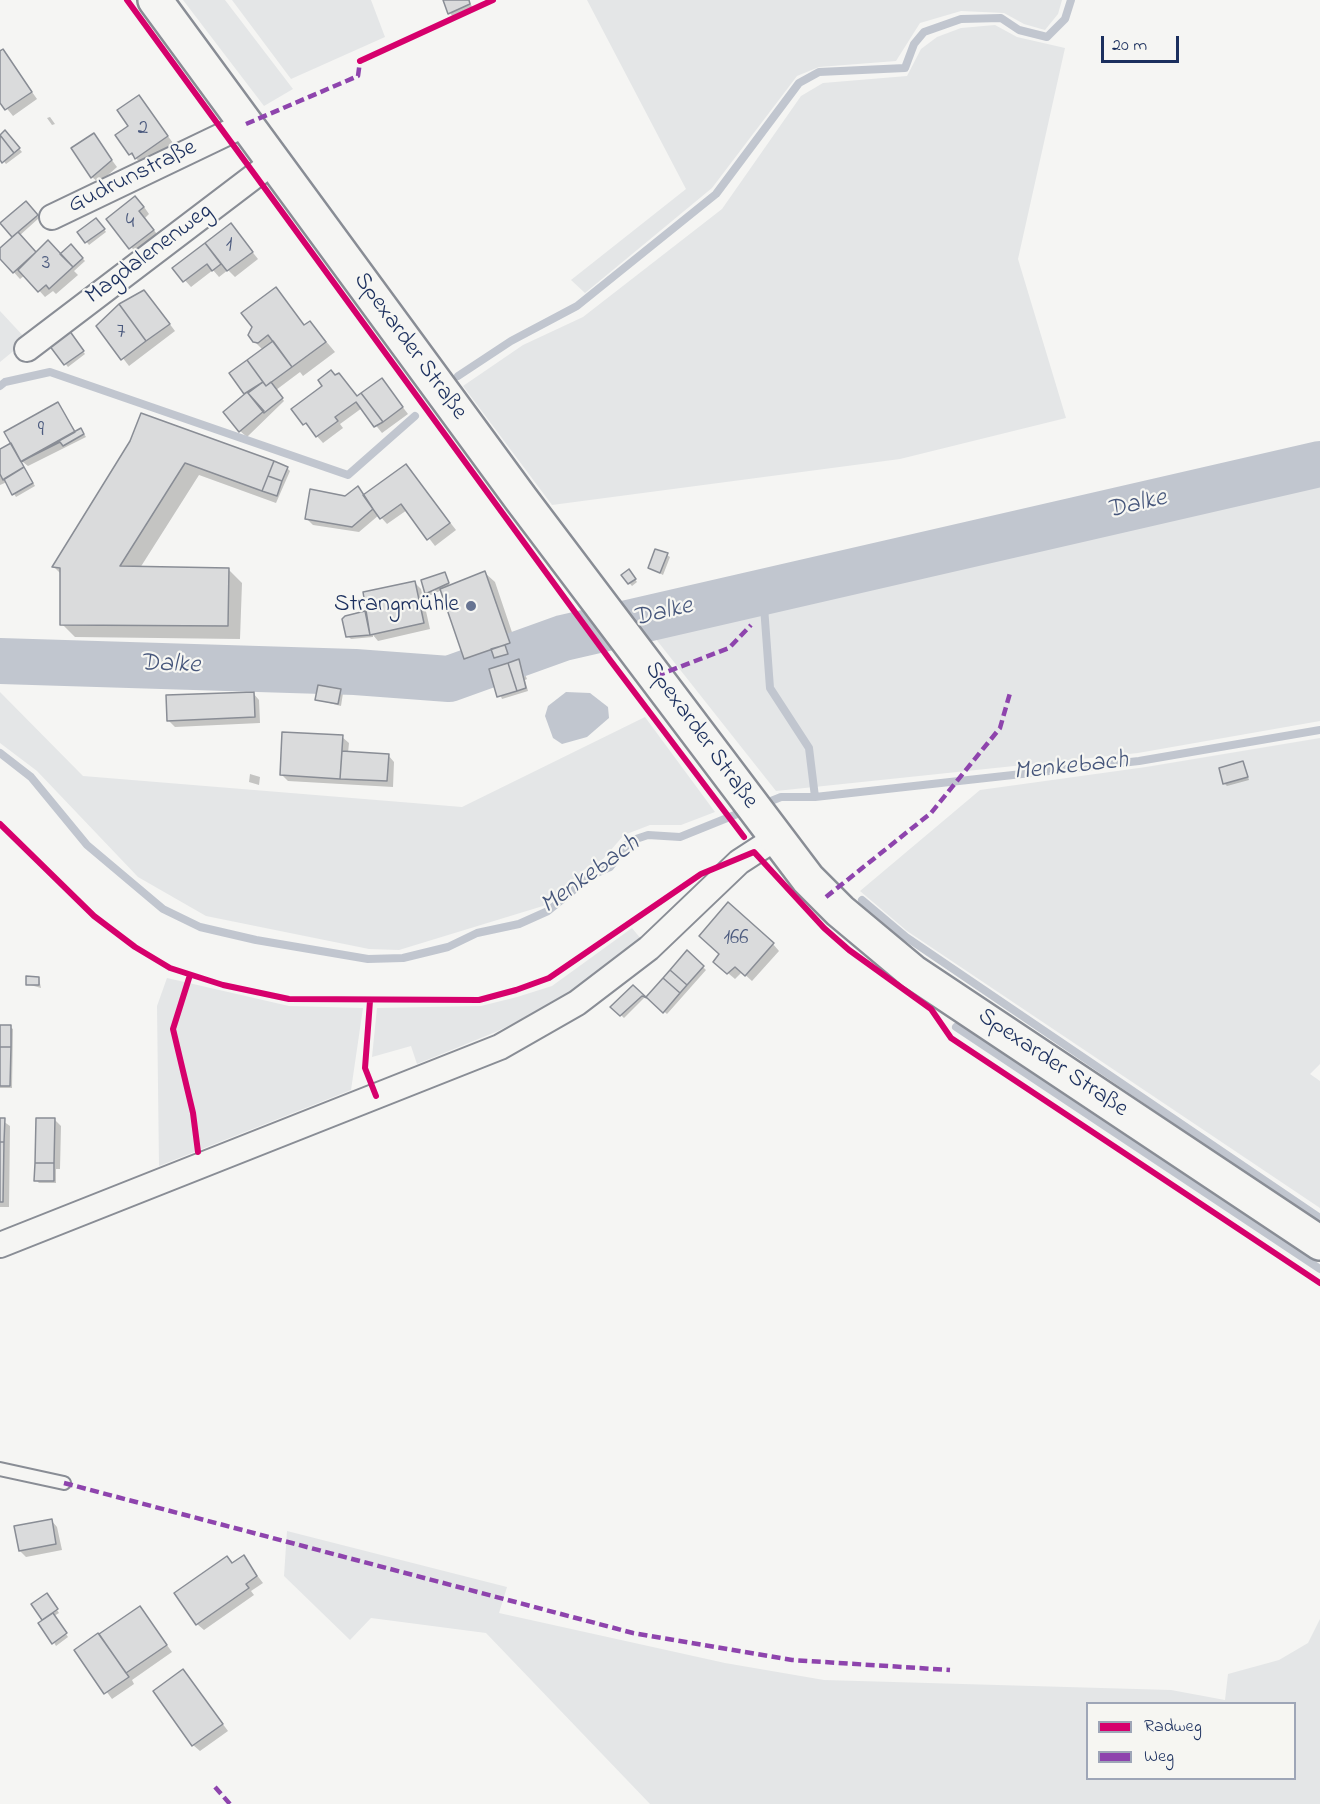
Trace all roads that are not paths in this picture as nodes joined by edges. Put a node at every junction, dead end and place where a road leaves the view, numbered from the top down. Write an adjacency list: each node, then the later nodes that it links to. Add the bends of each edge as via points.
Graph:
1 (155, 0): 2 (main road, Spexarder Straße)
2 (246, 124): 3 (main road, Spexarder Straße); 4 (street, Gudrunstraße)
3 (273, 162): 5 (street, Magdalenenweg); 6 (main road, Spexarder Straße)
4 (52, 217)
5 (27, 349)
6 (772, 833): 7 (main road, Spexarder Straße, via 808,879 840,911 913,972); 8 (street, via 649,948 577,1003 500,1047)
7 (1320, 1243)
8 (0, 1245)
9 (0, 1469): 10 (lane)
10 (64, 1483)

